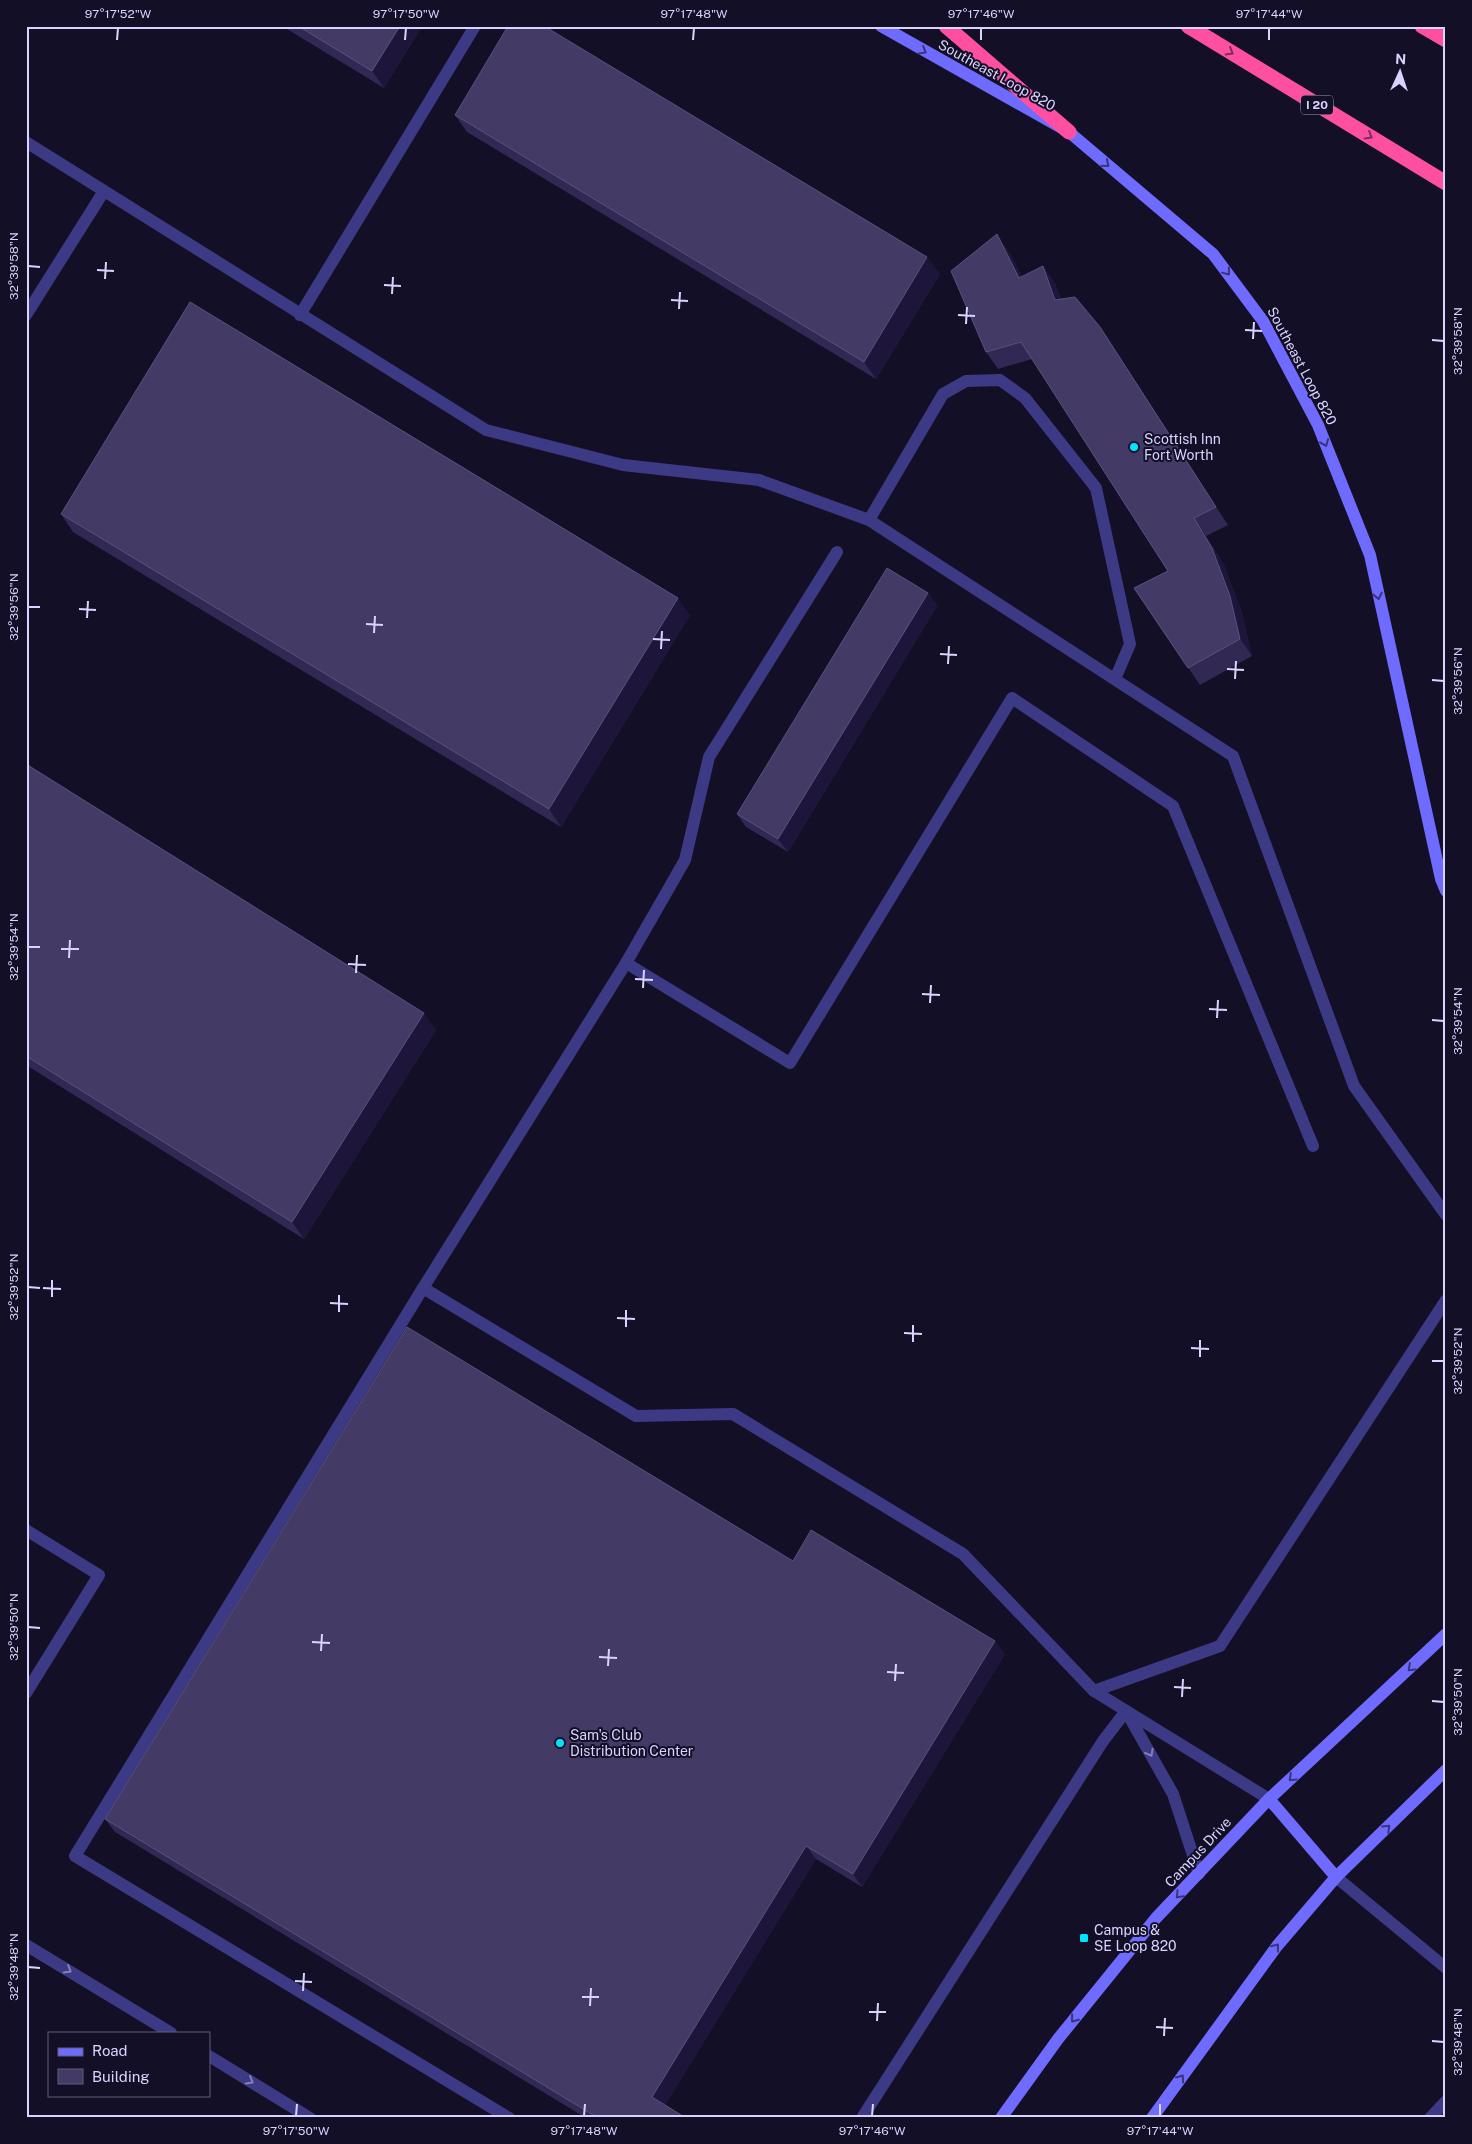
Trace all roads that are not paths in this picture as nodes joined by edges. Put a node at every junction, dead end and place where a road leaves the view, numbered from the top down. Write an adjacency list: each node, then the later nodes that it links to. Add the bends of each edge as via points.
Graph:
1 (475, 26): 12 (lane)
2 (882, 26): 7 (main road, Southeast Loop 820, one-way to 7)
3 (946, 26): 7 (highway)
4 (1188, 26): 9 (highway, I 20, one-way to 9)
5 (1422, 26): 6 (highway)
6 (1446, 40)
7 (1069, 132): 16 (main road, Southeast Loop 820, one-way to 16, via 1213,254 1263,321 1318,425 1370,555 1409,742)
8 (26, 142): 10 (lane)
9 (1446, 183)
10 (104, 191): 11 (lane); 12 (lane)
11 (26, 315)
12 (300, 315): 13 (lane, via 486,430 623,465 759,480)
13 (869, 520): 15 (lane); 15 (lane, via 943,394 966,381 1000,380 1025,398 1096,488 1130,644)
14 (837, 552): 17 (lane, via 709,756 685,860)
15 (1115, 679): 19 (lane, via 1233,756 1354,1086)
16 (1446, 892)
17 (626, 963): 18 (lane, via 790,1063 1012,698 1173,806); 20 (lane)
18 (1313, 1146)
19 (1446, 1215)
20 (423, 1288): 24 (lane, via 636,1416 733,1414 963,1554); 37 (lane, via 75,1856)
21 (1446, 1300): 24 (lane, via 1220,1646)
22 (26, 1530): 25 (lane, via 99,1575)
23 (1446, 1634): 28 (main road, Campus Drive, one-way to 28)
24 (1094, 1691): 26 (lane)
25 (26, 1693)
26 (1126, 1710): 28 (lane); 29 (lane, one-way to 29, via 1173,1794); 38 (lane, via 1102,1741)
27 (1446, 1770): 30 (main road, one-way to 27)
28 (1269, 1799): 29 (main road, Campus Drive); 30 (main road)
29 (1199, 1874): 39 (main road, Campus Drive, one-way to 39, via 1156,1918 1058,2039)
30 (1336, 1877): 32 (lane); 40 (main road, one-way to 30, via 1277,1946)
31 (26, 1945): 33 (lane, one-way to 33)
32 (1446, 1968)
33 (169, 2032)
34 (210, 2057): 36 (lane, one-way to 36)
35 (1446, 2101): 41 (lane)
36 (310, 2118)
37 (509, 2118)
38 (862, 2118)
39 (1001, 2118)
40 (1152, 2118)
41 (1430, 2118)

